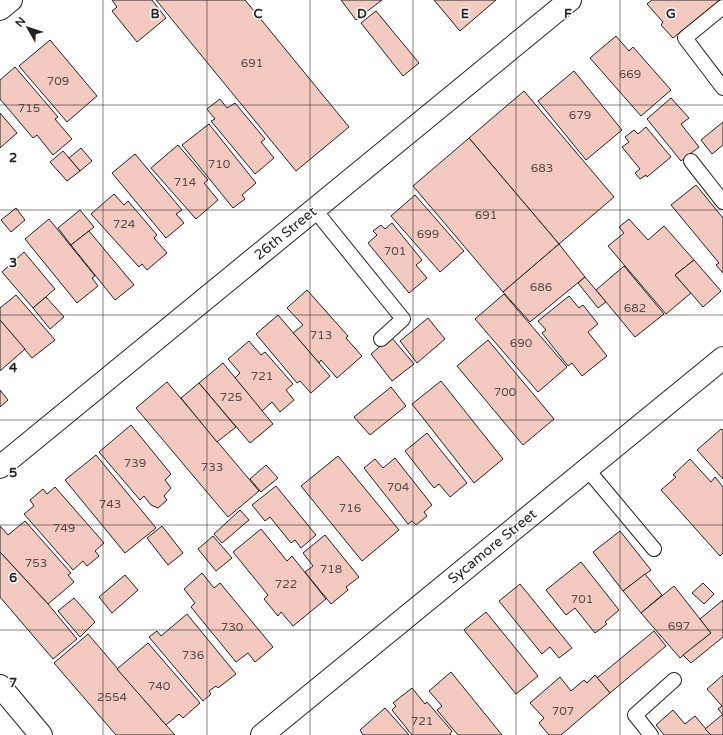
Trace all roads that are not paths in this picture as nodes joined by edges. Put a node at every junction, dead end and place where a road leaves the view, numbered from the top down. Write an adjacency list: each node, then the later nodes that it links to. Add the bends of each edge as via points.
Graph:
1 (11, 0): 4 (street)
2 (570, 0): 8 (street, 26th Street)
3 (723, 7): 5 (lane, via 685,38)
4 (0, 8)
5 (723, 88)
6 (690, 162): 7 (lane)
7 (723, 202)
8 (314, 210): 9 (lane, via 403,319); 11 (street, 26th Street)
9 (381, 339)
10 (723, 358): 12 (street, Sycamore Street)
11 (0, 467)
12 (587, 469): 13 (lane); 17 (street, Sycamore Street)
13 (654, 549)
14 (674, 680): 18 (lane, via 635,715)
15 (0, 686): 16 (street)
16 (40, 735)
17 (262, 735)
18 (651, 735)

